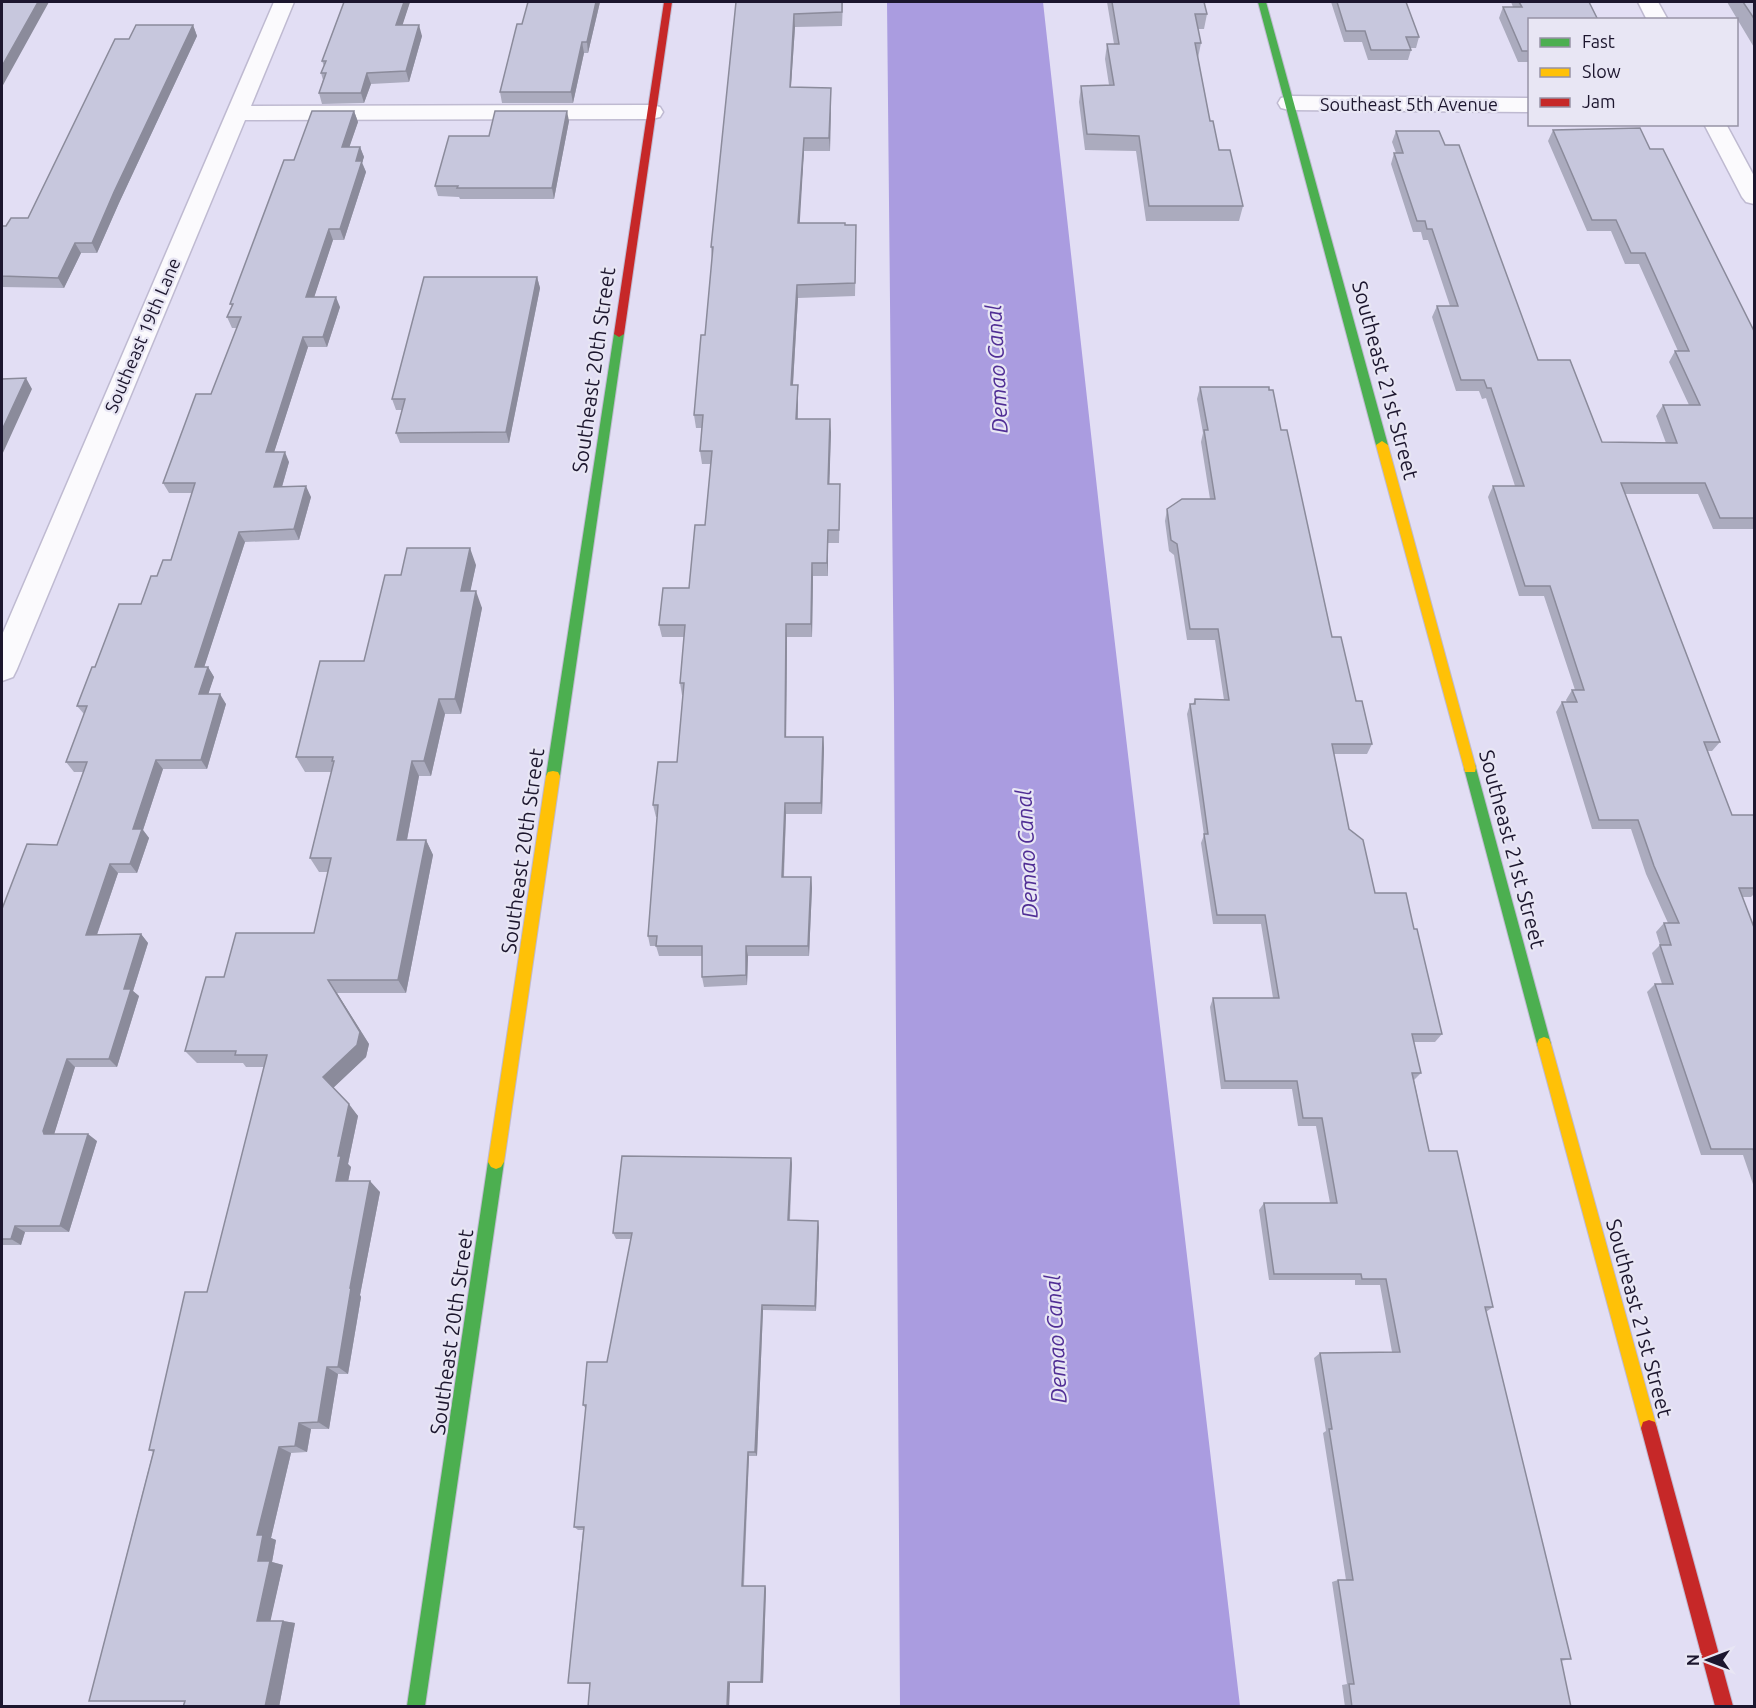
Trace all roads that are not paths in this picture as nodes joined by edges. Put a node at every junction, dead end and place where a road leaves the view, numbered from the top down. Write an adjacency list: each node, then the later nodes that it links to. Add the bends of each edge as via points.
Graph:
1 (284, 2): 9 (street, Southeast 19th Lane)
2 (668, 2): 8 (street, Southeast 20th Street)
3 (1262, 2): 6 (street, Southeast 21st Street)
4 (1648, 2): 5 (street)
5 (1657, 18)
6 (1289, 103): 7 (street, Southeast 5th Avenue); 14 (street, Southeast 21st Street)
7 (1528, 105)
8 (652, 112): 9 (street); 13 (street, Southeast 20th Street)
9 (236, 113): 12 (street, Southeast 19th Lane)
10 (1716, 126): 11 (street)
11 (1755, 197)
12 (2, 669)
13 (416, 1707)
14 (1724, 1707)

